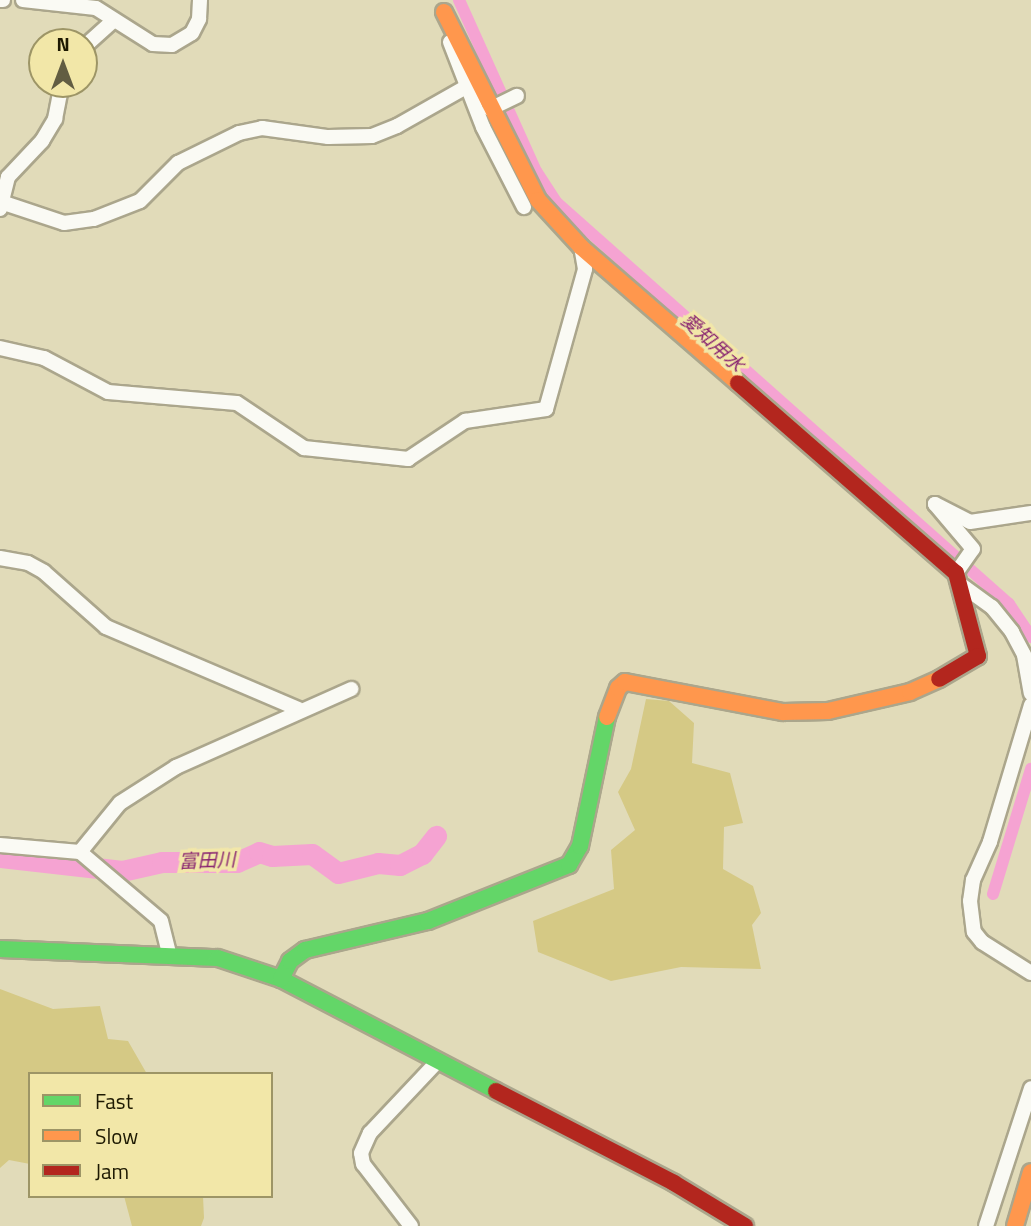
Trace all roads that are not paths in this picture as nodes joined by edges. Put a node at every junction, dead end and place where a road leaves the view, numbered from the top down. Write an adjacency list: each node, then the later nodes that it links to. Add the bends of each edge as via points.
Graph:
1 (23, 0): 4 (street, via 96,8)
2 (200, 0): 4 (street, via 199,19 192,33 172,45 153,44)
3 (441, 6): 6 (street); 9 (main road)
4 (114, 20): 5 (street)
5 (98, 34)
6 (466, 87): 10 (street, via 397,127 372,136 328,137 262,128 239,133 178,163 140,201 94,219 64,223); 11 (street)
7 (517, 96): 9 (street)
8 (59, 98): 10 (street, via 55,119 42,141 8,177)
9 (491, 109): 12 (main road, via 538,200)
10 (2, 206)
11 (524, 207)
12 (581, 247): 13 (street, via 585,269 546,409 465,421 408,459 304,448 237,403 108,392 44,358); 16 (main road)
13 (0, 348)
14 (1031, 513): 16 (street, via 970,522 935,504 973,549)
15 (0, 558): 20 (street, via 28,563 44,572 106,627)
16 (958, 579): 18 (street, via 992,607 1012,632 1024,655); 26 (main road, via 958,594 978,656 971,664 910,692 828,710 783,712 625,682 618,688 603,729 580,846 569,865 428,921 305,950 290,961)
17 (351, 689): 20 (street)
18 (1031, 692)
19 (1031, 705): 25 (street, via 970,901 974,932 982,942)
20 (298, 709): 22 (street, via 176,767 120,803)
21 (0, 845): 22 (street)
22 (79, 852): 24 (street, via 161,921)
23 (0, 949): 24 (main road)
24 (169, 953): 26 (main road, via 218,958)
25 (1031, 973)
26 (281, 979): 27 (main road)
27 (437, 1062): 30 (street, via 370,1133 361,1153 363,1164); 31 (main road, via 674,1183)
28 (1031, 1088): 32 (street)
29 (1031, 1172): 33 (main road)
30 (411, 1226)
31 (745, 1226)
32 (986, 1226)
33 (1015, 1226)

